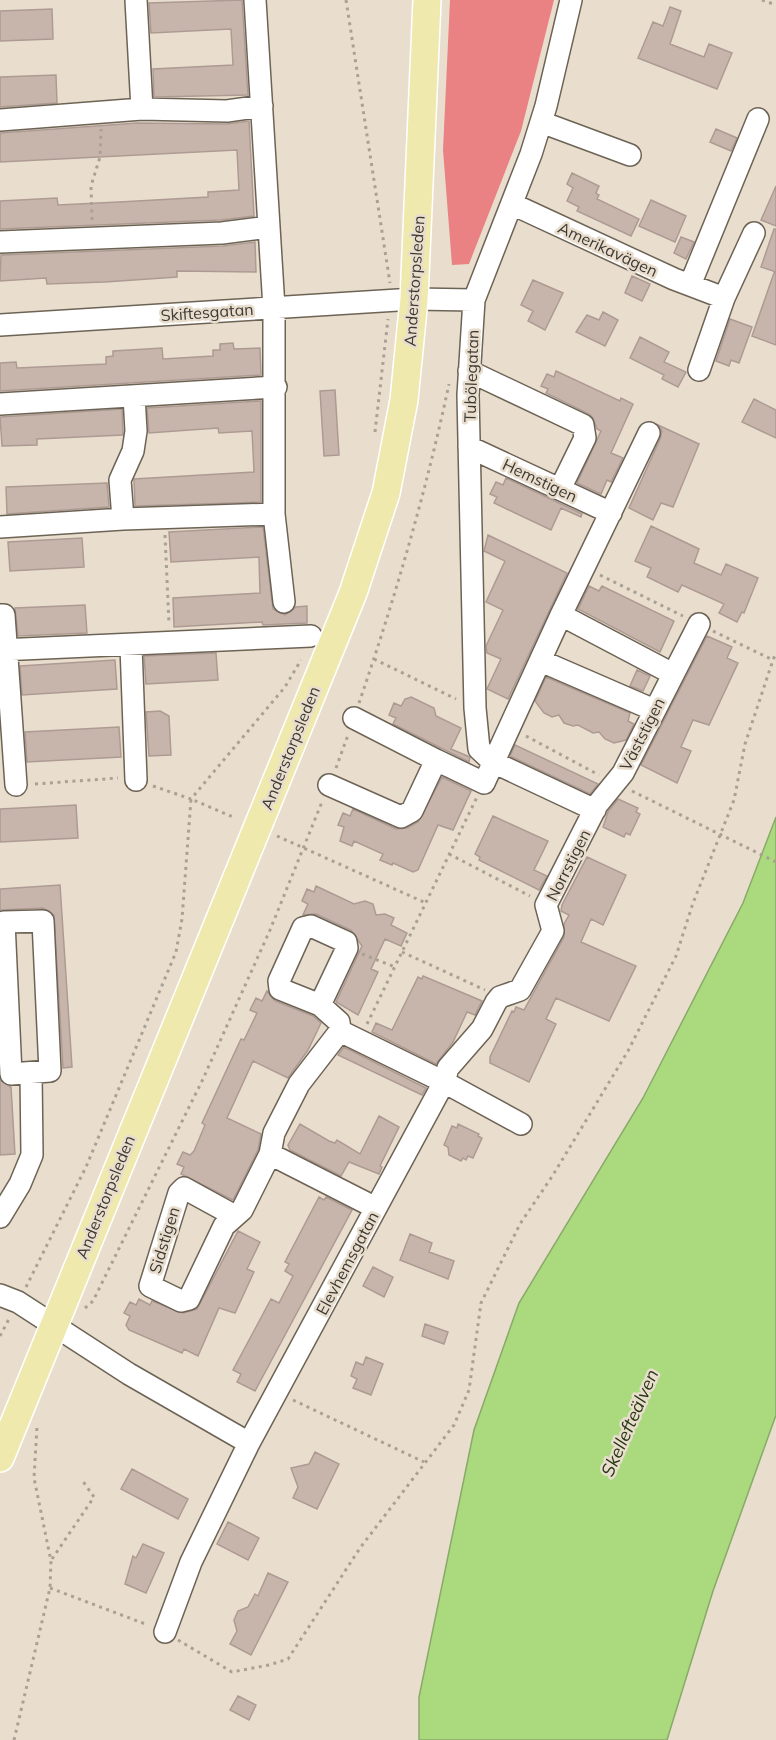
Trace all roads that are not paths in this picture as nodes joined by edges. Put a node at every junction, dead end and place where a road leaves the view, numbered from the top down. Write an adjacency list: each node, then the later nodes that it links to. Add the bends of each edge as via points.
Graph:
1 (136, 0): 6 (street)
2 (255, 0): 5 (street)
3 (426, 0): 16 (main road, Anderstorpsleden)
4 (571, 0): 9 (street, Tubölegatan)
5 (262, 106): 6 (street, via 227,111); 12 (street)
6 (142, 109): 8 (street)
7 (758, 119): 15 (street)
8 (0, 120)
9 (541, 122): 10 (street); 11 (street, Tubölegatan)
10 (630, 155)
11 (512, 204): 15 (street, Amerikavägen); 17 (street, Tubölegatan)
12 (269, 227): 14 (street, via 222,233); 18 (street)
13 (754, 233): 15 (street)
14 (0, 242)
15 (707, 291): 20 (street)
16 (414, 299): 17 (street, Skiftesgatan); 18 (street, Skiftesgatan); 61 (main road, Anderstorpsleden, via 404,400 386,493 353,593)
17 (474, 300): 21 (street, Tubölegatan)
18 (274, 308): 19 (street, Skiftesgatan); 22 (street)
19 (0, 325)
20 (699, 370)
21 (460, 373): 26 (street, Tubölegatan); 27 (street, via 583,425 585,438)
22 (276, 387): 23 (street); 29 (street)
23 (134, 396): 24 (street); 30 (street, via 133,451 120,480)
24 (0, 404)
25 (649, 433): 28 (street)
26 (469, 447): 27 (street, Hemstigen); 44 (street, Tubölegatan, via 475,708 479,749)
27 (560, 489): 28 (street, Hemstigen)
28 (611, 513): 34 (street)
29 (274, 514): 30 (street); 32 (street)
30 (123, 519): 31 (street)
31 (0, 527)
32 (284, 602)
33 (0, 615): 38 (street, via 4,615)
34 (561, 615): 39 (street); 40 (street)
35 (699, 624): 40 (street, Väststigen)
36 (311, 636): 37 (street)
37 (131, 646): 38 (street); 45 (street)
38 (3, 650): 46 (street)
39 (541, 661): 41 (street); 44 (street)
40 (673, 674): 41 (street, Väststigen)
41 (654, 710): 48 (street, Väststigen, via 623,773)
42 (354, 718): 43 (street)
43 (436, 760): 44 (street, via 484,783); 47 (street, via 412,811 401,817)
44 (493, 762): 48 (street)
45 (136, 780)
46 (16, 785)
47 (329, 785)
48 (592, 816): 54 (street, Norrstigen, via 546,905 553,931 520,990 500,997 482,1029 448,1068)
49 (2, 922): 52 (street, via 11,1074); 52 (street, via 43,921 50,1071)
50 (321, 1005): 50 (street, via 280,989 279,981 303,928 311,926 346,942 347,948); 51 (street)
51 (349, 1036): 54 (street); 56 (street, Sidstigen, via 299,1084 274,1133)
52 (32, 1076): 53 (street); 59 (street, via 32,1155)
53 (0, 1081)
54 (444, 1082): 55 (street); 57 (street, Elevhemsgatan)
55 (521, 1124)
56 (270, 1154): 57 (street); 58 (street, Sidstigen, via 242,1210)
57 (376, 1208): 62 (street, Elevhemsgatan)
58 (235, 1216): 58 (street, Sidstigen, via 224,1226 189,1299 181,1301 150,1286 179,1193 184,1188)
59 (0, 1217)
60 (9, 1299): 61 (street)
61 (54, 1324): 62 (street, via 129,1374); 63 (main road, Anderstorpsleden)
62 (249, 1443): 64 (street, Elevhemsgatan, via 191,1562)
63 (0, 1458)
64 (165, 1632)

